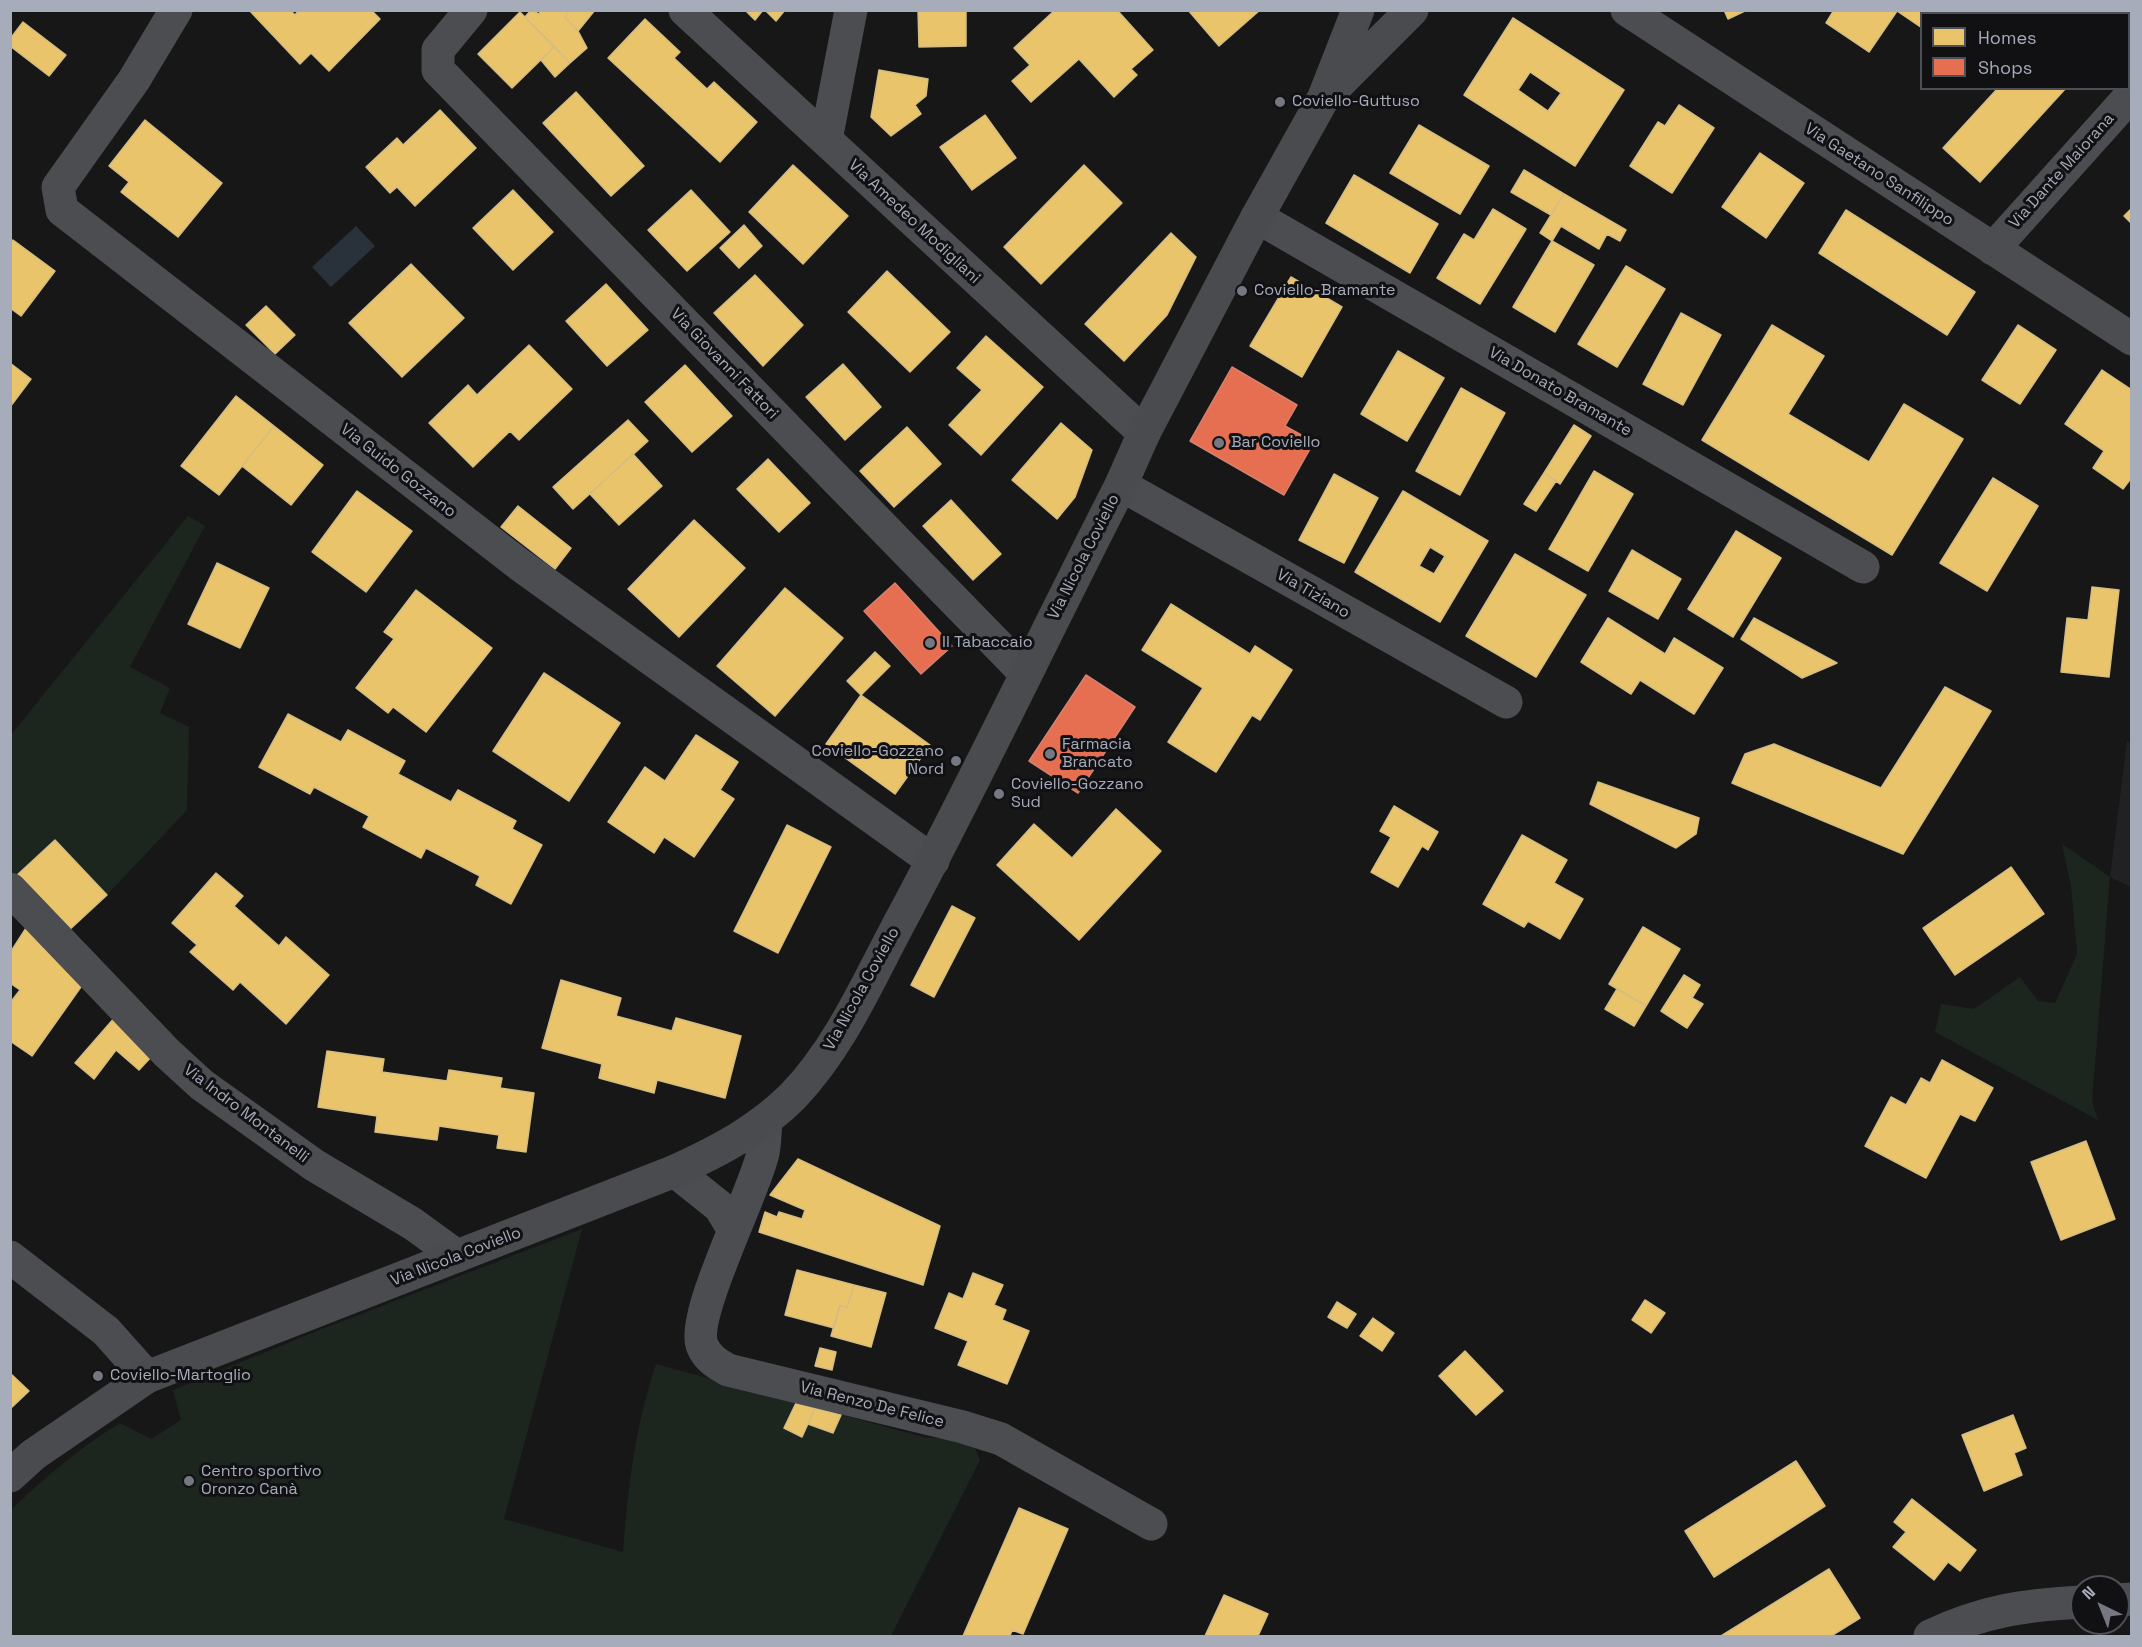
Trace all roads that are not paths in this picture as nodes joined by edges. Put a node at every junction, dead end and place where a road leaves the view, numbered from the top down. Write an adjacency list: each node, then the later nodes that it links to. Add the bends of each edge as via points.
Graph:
1 (176, 10): 19 (street, Via Guido Gozzano, via 134,80 58,187 62,210 520,565)
2 (471, 10): 17 (street, Via Giovanni Fattori, via 438,50 438,70)
3 (685, 10): 10 (street, Via Amedeo Modigliani)
4 (851, 10): 10 (street)
5 (1358, 10): 7 (street); 9 (main road)
6 (1627, 10): 12 (street, Via Gaetano Sanfilippo)
7 (1402, 21): 9 (main road)
8 (2132, 94): 12 (street, Via Dante Maiorana)
9 (1324, 97): 11 (main road, Via Nicola Coviello)
10 (826, 140): 14 (street, Via Amedeo Modigliani)
11 (1257, 217): 14 (main road, Via Nicola Coviello); 16 (street, Via Donato Bramante)
12 (1993, 249): 13 (street, Via Gaetano Sanfilippo)
13 (2132, 339)
14 (1144, 433): 15 (main road, Via Nicola Coviello)
15 (1121, 485): 17 (main road, Via Nicola Coviello); 18 (street, Via Tiziano)
16 (1863, 567)
17 (1025, 673): 19 (main road, Via Nicola Coviello)
18 (1506, 702)
19 (933, 861): 21 (main road, Via Nicola Coviello, via 840,1033 818,1067)
20 (10, 889): 24 (street, Via Indro Montanelli, via 166,1053 202,1085 314,1165 413,1224)
21 (766, 1121): 22 (main road, Via Nicola Coviello, via 718,1152); 23 (street, Via Renzo De Felice, via 763,1154)
22 (675, 1171): 23 (street, via 720,1207); 24 (main road, Via Nicola Coviello)
23 (733, 1229): 28 (street, Via Renzo De Felice, via 702,1325 702,1344 711,1360 728,1370 1001,1439)
24 (457, 1256): 26 (main road, Via Nicola Coviello)
25 (10, 1257): 26 (street, via 106,1331)
26 (147, 1377): 27 (main road, Via Nicola Coviello, via 33,1455)
27 (10, 1476)
28 (1151, 1524)
29 (2070, 1602): 30 (street, via 2002,1609 1964,1620)
30 (1930, 1636)

